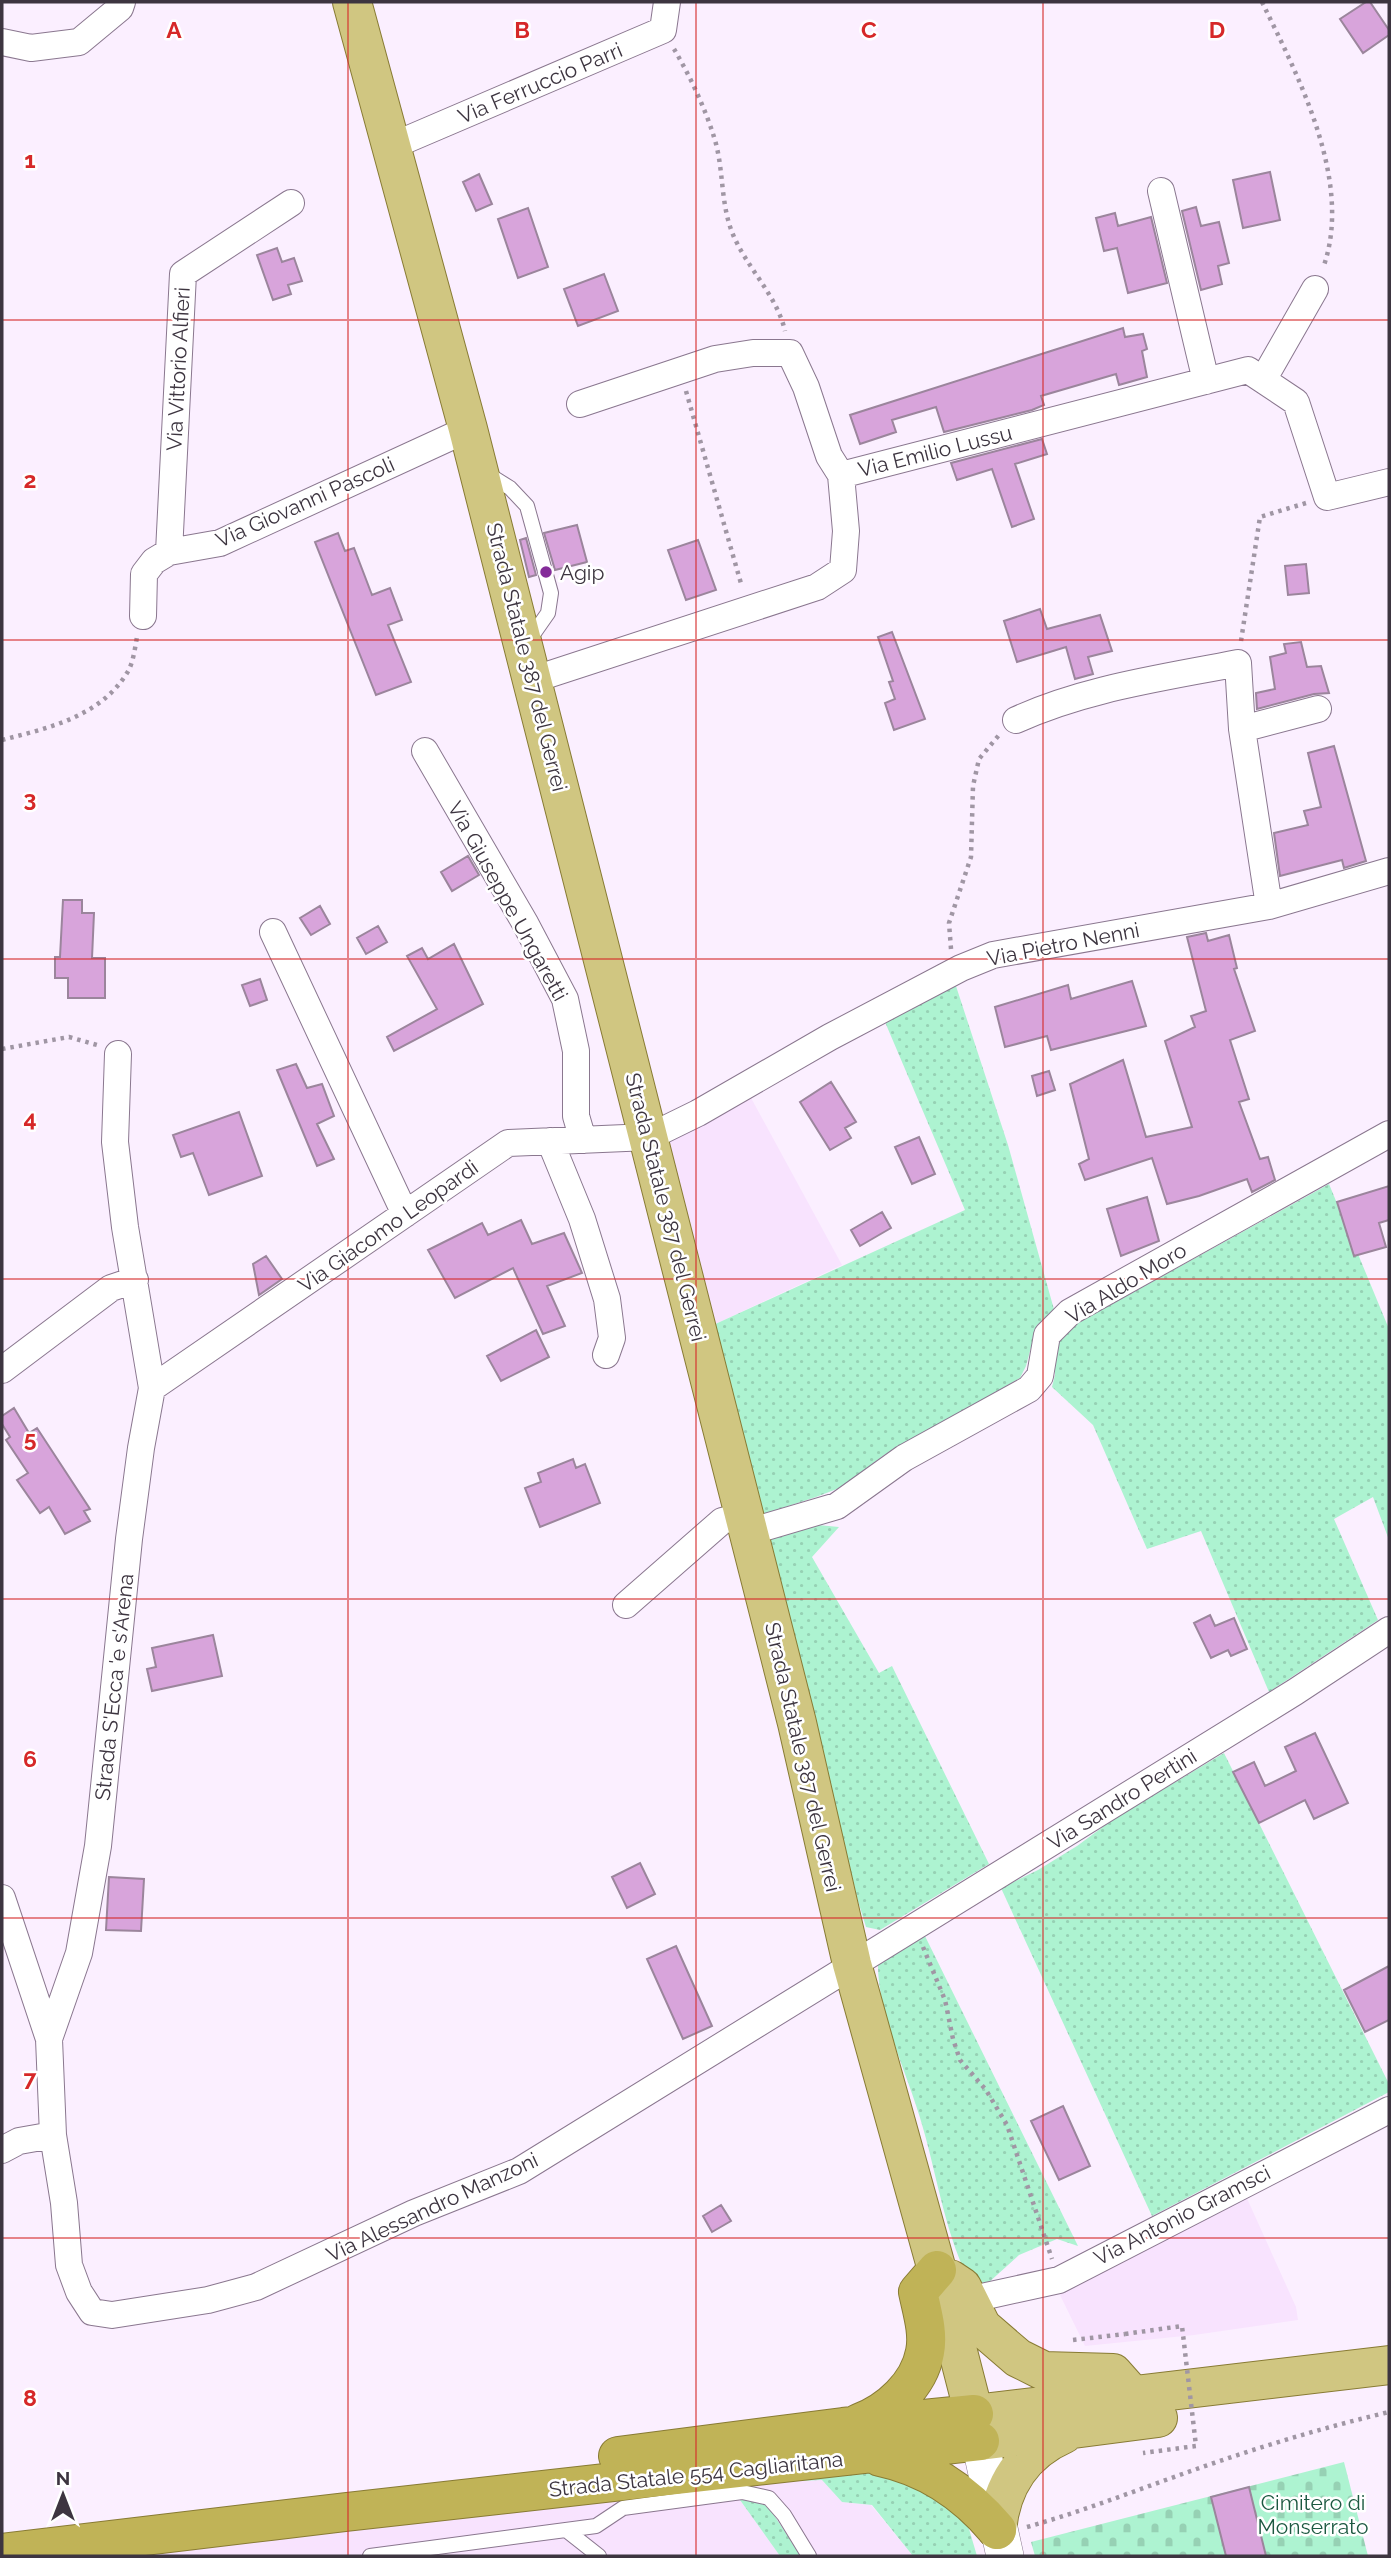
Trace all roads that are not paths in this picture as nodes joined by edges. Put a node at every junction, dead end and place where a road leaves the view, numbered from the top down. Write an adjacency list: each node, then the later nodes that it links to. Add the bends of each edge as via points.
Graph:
1 (122, 2): 4 (street, via 79,42 31,48)
2 (352, 2): 5 (main road, Strada Statale 387 del Gerrei)
3 (667, 2): 5 (street, Via Ferruccio Parri, via 663,30)
4 (2, 42)
5 (392, 146): 12 (main road, Strada Statale 387 del Gerrei)
6 (1161, 191): 10 (street)
7 (291, 203): 15 (street, Via Vittorio Alfieri, via 183,274)
8 (1315, 289): 9 (street)
9 (1263, 380): 10 (street, Via Emilio Lussu, via 1248,370); 14 (street, Via Emilio Lussu, via 1296,402 1327,497)
10 (1206, 381): 13 (street, Via Emilio Lussu)
11 (580, 404): 13 (street, via 715,359 790,353 829,456)
12 (468, 429): 15 (street, Via Giovanni Pascoli, via 220,543); 17 (main road, Strada Statale 387 del Gerrei)
13 (841, 475): 17 (street, Via Emilio Lussu, via 844,570 817,587 747,610)
14 (1389, 482)
15 (169, 552): 16 (street, via 144,574)
16 (143, 616)
17 (528, 664): 27 (main road, Strada Statale 387 del Gerrei)
18 (1318, 709): 20 (street)
19 (1016, 720): 20 (street, via 1109,688 1238,663)
20 (1242, 729): 23 (street)
21 (425, 751): 28 (street, Via Giuseppe Ungaretti, via 565,999 576,1051 576,1116)
22 (1389, 871): 23 (street, Via Pietro Nenni)
23 (1269, 906): 27 (street, Via Pietro Nenni, via 993,955 954,971)
24 (273, 932): 30 (street)
25 (118, 1054): 31 (street, Strada S'Ecca 'e s'Arena, via 115,1142)
26 (1389, 1135): 35 (street, Via Aldo Moro, via 1070,1312 1047,1335 1040,1376 1029,1389 904,1458 837,1506)
27 (649, 1137): 28 (street, Via Giacomo Leopardi); 35 (main road, Strada Statale 387 del Gerrei)
28 (583, 1140): 29 (street, Via Giacomo Leopardi)
29 (550, 1141): 30 (street, Via Giacomo Leopardi, via 508,1143); 32 (street, via 607,1298 612,1338)
30 (405, 1214): 34 (street, Via Giacomo Leopardi)
31 (135, 1280): 33 (street, via 111,1288); 34 (street, Strada S'Ecca 'e s'Arena)
32 (606, 1355)
33 (2, 1370)
34 (152, 1388): 40 (street, Strada S'Ecca 'e s'Arena, via 129,1539 98,1846 79,1953)
35 (747, 1524): 36 (street, Via Aldo Moro, via 722,1521); 39 (main road, Strada Statale 387 del Gerrei)
36 (626, 1605)
37 (1389, 1630): 39 (street, Via Sandro Pertini)
38 (2, 1898): 40 (street)
39 (852, 1965): 44 (main road, Strada Statale 387 del Gerrei); 46 (street, Via Alessandro Manzoni, via 519,2171 414,2213 256,2287 208,2300 113,2315)
40 (49, 2039): 42 (street, Strada S'Ecca 'e s'Arena)
41 (1389, 2110): 45 (street, Via Antonio Gramsci, via 1059,2280)
42 (53, 2136): 43 (street, via 19,2141); 46 (street, Strada S'Ecca 'e s'Arena, via 69,2265)
43 (2, 2150)
44 (937, 2270): 45 (main road, via 962,2287); 50 (main road, Strada Statale 387 del Gerrei); 52 (highway, via 918,2292 925,2352 911,2383 895,2401 861,2423)
45 (968, 2300): 49 (main road, via 982,2327 1018,2358 1044,2371 1113,2372)
46 (92, 2312)
47 (1389, 2365): 49 (main road, Strada Statale 554 Cagliaritana)
48 (1389, 2385): 51 (main road, Strada Statale 554 Cagliaritana)
49 (1133, 2395): 50 (main road, Strada Statale 554 Cagliaritana)
50 (977, 2428): 51 (main road, Strada Statale 554 Cagliaritana); 52 (highway, Strada Statale 554 Cagliaritana); 55 (main road)
51 (1084, 2429): 55 (main road, via 1053,2439 1027,2458 1003,2498)
52 (856, 2441): 53 (highway, Strada Statale 554 Cagliaritana, via 700,2446); 55 (highway, via 944,2482 982,2512); 56 (highway, Strada Statale 554 Cagliaritana, via 346,2512)
53 (2, 2529)
54 (566, 2530): 57 (lane); 59 (lane); 60 (lane, via 596,2526 623,2508 742,2492 769,2498)
55 (1001, 2543)
56 (2, 2553)
57 (425, 2553): 58 (lane)
58 (370, 2556)
59 (599, 2556)
60 (809, 2556)

